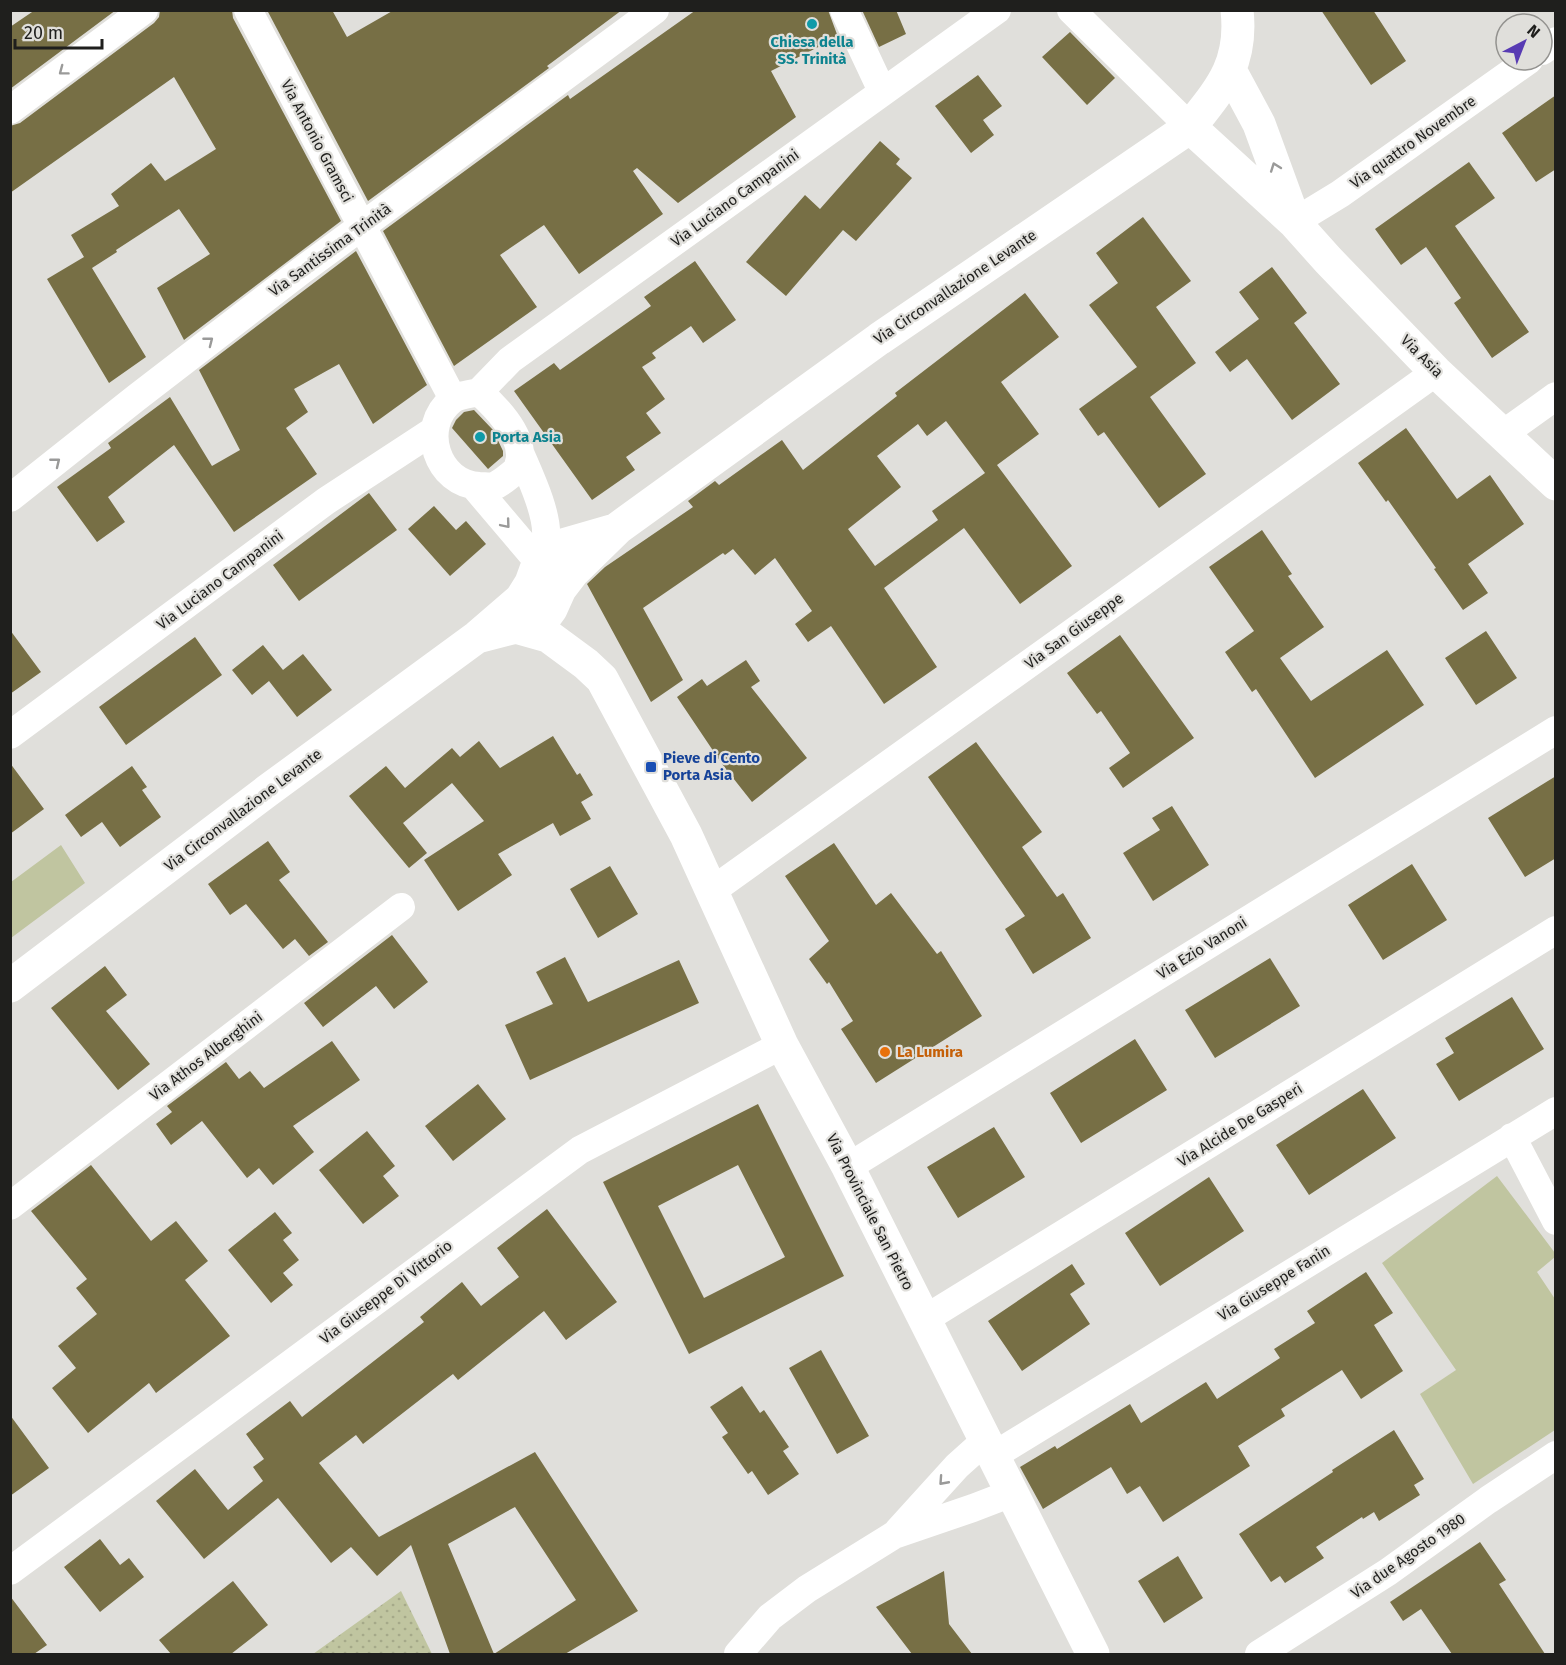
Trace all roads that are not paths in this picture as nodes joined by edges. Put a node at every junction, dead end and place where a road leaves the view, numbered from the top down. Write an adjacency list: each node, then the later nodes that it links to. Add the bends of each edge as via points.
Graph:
1 (144, 10): 11 (street, one-way to 11)
2 (248, 10): 14 (street, Via Antonio Gramsci)
3 (655, 10): 14 (street, Via Santissima Trinità)
4 (844, 10): 10 (street)
5 (998, 10): 10 (street, Via Luciano Campanini)
6 (1071, 10): 12 (street)
7 (1237, 10): 8 (main road, Via Circonvallazione Levante, via 1237,43)
8 (1230, 70): 12 (main road, Via Circonvallazione Levante); 13 (main road, Via Asia, one-way to 8, via 1259,124)
9 (1512, 72): 13 (street, Via quattro Novembre)
10 (882, 91): 16 (street, Via Luciano Campanini)
11 (10, 110)
12 (1190, 128): 13 (main road, Via Asia); 25 (main road, Via Circonvallazione Levante, via 879,339)
13 (1294, 222): 15 (main road, Via Asia)
14 (363, 226): 16 (street, Via Antonio Gramsci); 24 (street, Via Santissima Trinità, one-way to 14)
15 (1436, 372): 19 (main road, Via Asia); 33 (street, Via San Giuseppe)
16 (466, 395): 18 (street, via 438,417); 20 (street, Via Antonio Gramsci, via 495,407 514,434)
17 (1556, 396): 19 (street)
18 (433, 431): 22 (street, via 435,448 445,470); 31 (street, Via Luciano Campanini, via 326,501)
19 (1503, 434): 21 (main road, Via Asia)
20 (520, 455): 22 (street, via 517,470 506,479 493,486); 23 (street, Via Antonio Gramsci)
21 (1556, 484)
22 (474, 486): 26 (street, one-way to 26)
23 (534, 488): 25 (street, via 560,523 572,532); 26 (street, via 545,523)
24 (10, 498)
25 (604, 533): 26 (main road, Via Circonvallazione Levante, via 573,572)
26 (544, 578): 27 (main road, Via Circonvallazione Levante, via 551,609); 28 (main road, Via Circonvallazione Levante); 29 (main road)
27 (534, 632): 28 (main road, Via Circonvallazione Levante, via 516,627); 29 (main road, Via Circonvallazione Levante, via 548,636)
28 (477, 637): 36 (main road, Via Circonvallazione Levante)
29 (602, 679): 32 (main road, Via Circonvallazione Levante)
30 (1556, 730): 40 (street, Via Ezio Vanoni)
31 (10, 735)
32 (651, 767): 33 (main road, Via Provinciale San Pietro)
33 (713, 890): 37 (main road, Via Provinciale San Pietro)
34 (401, 907): 41 (street, Via Athos Alberghini)
35 (1556, 930): 43 (street, Via Alcide De Gasperi)
36 (10, 986)
37 (782, 1045): 40 (main road, Via Provinciale San Pietro); 48 (street, Via Giuseppe Di Vittorio, via 580,1150)
38 (1556, 1111): 39 (street, Via Giuseppe Fanin)
39 (1512, 1137): 42 (street); 44 (street, Via Giuseppe Fanin)
40 (848, 1167): 43 (main road, Via Provinciale San Pietro)
41 (10, 1206)
42 (1556, 1221)
43 (925, 1320): 44 (main road, Via Provinciale San Pietro)
44 (989, 1448): 46 (main road, Via Provinciale San Pietro); 47 (street, Via Giuseppe Fanin, one-way to 47, via 957,1466)
45 (1556, 1455): 51 (street, Via due Agosto 1980, via 1388,1572)
46 (1012, 1493): 47 (street); 50 (main road, Via Provinciale San Pietro)
47 (894, 1535): 49 (street, via 770,1617)
48 (10, 1571)
49 (738, 1654)
50 (1093, 1654)
51 (1259, 1654)

